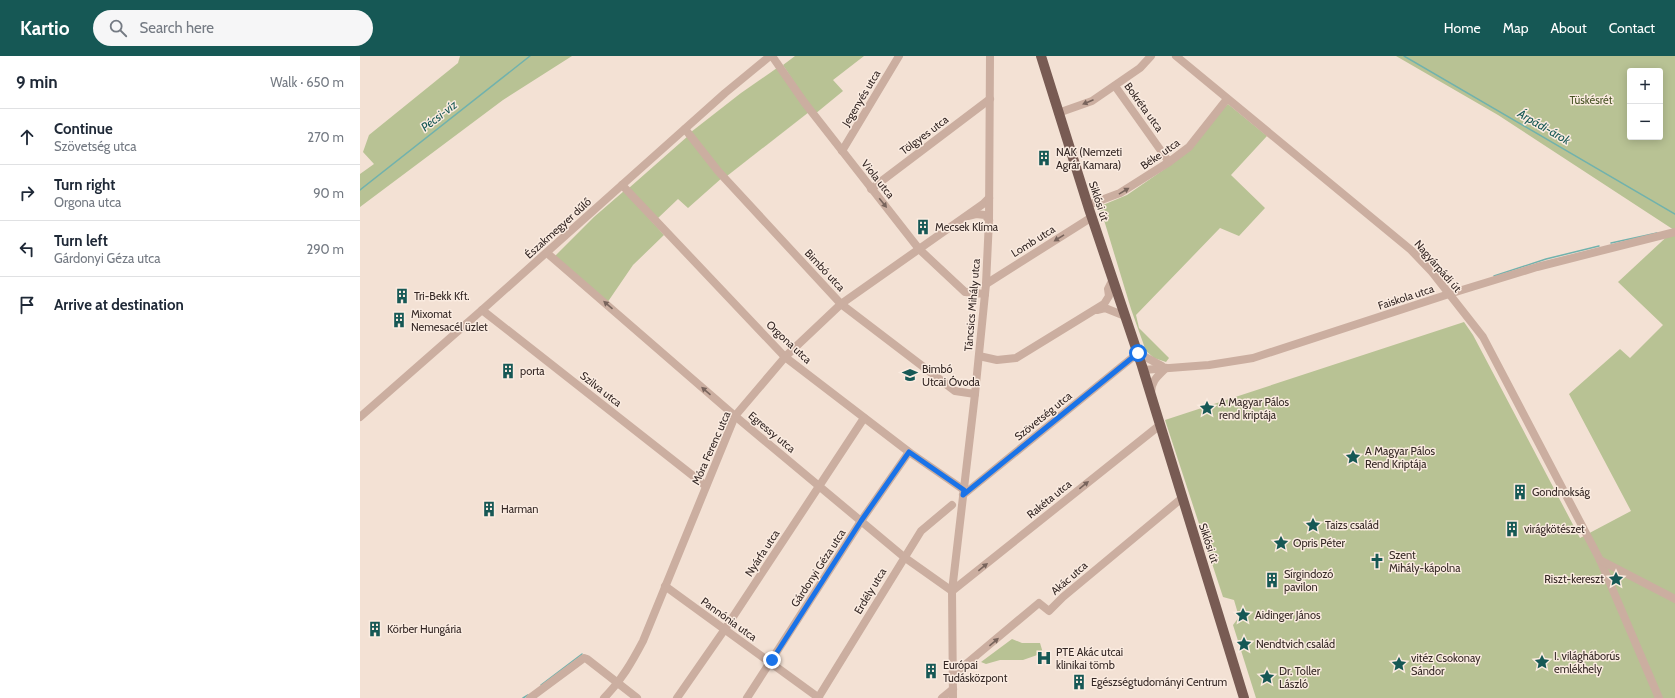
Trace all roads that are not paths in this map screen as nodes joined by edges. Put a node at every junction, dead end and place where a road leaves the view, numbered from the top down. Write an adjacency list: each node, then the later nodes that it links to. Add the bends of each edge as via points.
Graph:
1 (771, 56): 11 (street, Északmegyer dűlő); 12 (street, Viola utca)
2 (899, 56): 12 (street, Jegenyés utca)
3 (990, 56): 8 (street, Táncsics Mihály utca)
4 (1040, 56): 10 (main road, Siklósi út)
5 (1151, 56): 7 (street, via 1140,68)
6 (1176, 56): 9 (street, Nagyárpádi út)
7 (1115, 86): 10 (street, one-way to 10, via 1092,102); 13 (street, Bokréta utca)
8 (990, 98): 15 (street, Tölgyes utca); 16 (street, Táncsics Mihály utca)
9 (1227, 99): 13 (street, Béke utca, via 1189,147); 27 (street, Nagyárpádi út, via 1406,245)
10 (1058, 113): 17 (main road, Siklósi út)
11 (685, 129): 14 (street, Északmegyer dűlő); 28 (street, Bimbó utca, via 718,172)
12 (842, 150): 15 (street, Viola utca)
13 (1169, 162): 17 (street, Béke utca, one-way to 13, via 1120,193)
14 (622, 185): 23 (street, Északmegyer dűlő); 34 (street, Orgona utca)
15 (872, 189): 22 (street, Viola utca, one-way to 22)
16 (990, 198): 18 (street, Móra Ferenc utca); 20 (street, Táncsics Mihály utca)
17 (1088, 205): 19 (main road, Siklósi út)
18 (966, 217): 20 (street, via 984,215); 22 (street, Móra Ferenc utca)
19 (1092, 217): 24 (main road, Siklósi út); 25 (street, Lomb utca, one-way to 25)
20 (989, 220): 25 (street, Táncsics Mihály utca)
21 (1675, 232): 27 (street, Faiskola utca)
22 (919, 249): 26 (street, Viola utca, via 964,292); 28 (street, Móra Ferenc utca)
23 (547, 252): 29 (street, Északmegyer dűlő); 39 (street, Egressy utca, one-way to 23)
24 (1112, 279): 30 (street, via 1107,301); 31 (main road, Siklósi út)
25 (986, 284): 26 (street, Táncsics Mihály utca)
26 (985, 294): 33 (street, Táncsics Mihály utca)
27 (1449, 294): 35 (street, Faiskola utca, via 1253,358); 51 (street, Nagyárpádi út, via 1483,337)
28 (841, 304): 34 (street, Móra Ferenc utca); 37 (street, Bimbó utca, via 955,391)
29 (482, 310): 40 (street, Északmegyer dűlő); 44 (street, Szilva utca)
30 (1085, 315): 31 (street, via 1105,308); 33 (street, via 1016,358 997,360)
31 (1125, 316): 32 (main road, Siklósi út)
32 (1138, 353): 35 (street); 36 (main road, Siklósi út); 46 (street, Szövetség utca)
33 (979, 356): 37 (street, Táncsics Mihály utca)
34 (785, 357): 39 (street, Móra Ferenc utca); 41 (street, Orgona utca)
35 (1166, 368): 36 (street, Faiskola utca); 38 (street, via 1154,380)
36 (1143, 370): 38 (main road, Siklósi út)
37 (975, 394): 46 (street, Táncsics Mihály utca)
38 (1151, 396): 42 (main road, Siklósi út)
39 (735, 416): 44 (street, Móra Ferenc utca); 45 (street, Egressy utca)
40 (360, 417)
41 (864, 418): 43 (street, Orgona utca); 45 (street, Nyárfa utca)
42 (1160, 425): 47 (main road, Siklósi út); 53 (street, Rakéta utca, one-way to 42)
43 (909, 452): 46 (street, Orgona utca); 49 (street, Gárdonyi Géza utca)
44 (706, 486): 52 (street, Móra Ferenc utca)
45 (819, 486): 49 (street, Egressy utca); 55 (street, Nyárfa utca)
46 (963, 492): 53 (street, Táncsics Mihály utca)
47 (1182, 498): 57 (street, Akác utca, one-way to 47, via 1039,603 1049,610); 68 (main road, Siklósi út)
48 (952, 505): 50 (street, Erdély utca, via 921,531)
49 (861, 521): 50 (street, Egressy utca); 56 (street, Gárdonyi Géza utca)
50 (904, 557): 53 (street, Egressy utca); 65 (street, Erdély utca)
51 (1600, 560): 54 (street); 69 (street, Nagyárpádi út)
52 (665, 586): 55 (street, Pannónia utca); 58 (street, Móra Ferenc utca, via 643,641)
53 (952, 591): 57 (street, Táncsics Mihály utca)
54 (1675, 599)
55 (725, 629): 56 (street, Pannónia utca); 63 (street, Nyárfa utca)
56 (770, 662): 64 (street, Gárdonyi Géza utca); 65 (street, Pannónia utca)
57 (952, 675): 59 (street, Táncsics Mihály utca)
58 (618, 684): 60 (street, via 584,658); 61 (street, Móra Ferenc utca); 62 (street)
59 (953, 689): 66 (street); 67 (street, Táncsics Mihály utca)
60 (530, 698)
61 (604, 698)
62 (637, 698)
63 (677, 698)
64 (747, 698)
65 (819, 698)
66 (942, 698)
67 (953, 698)
68 (1244, 698)
69 (1659, 698)

